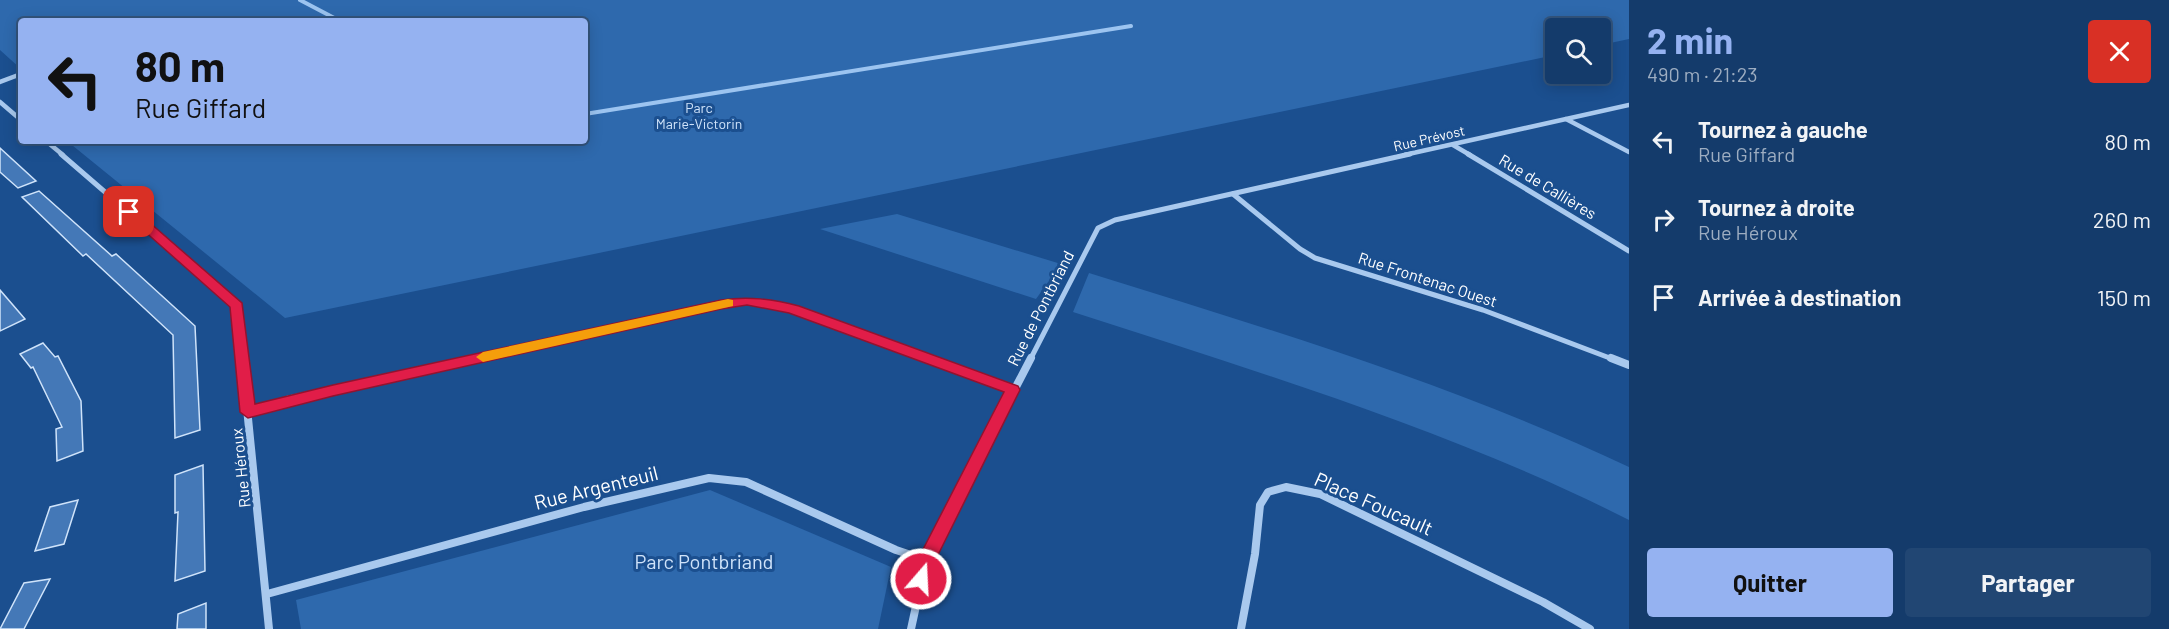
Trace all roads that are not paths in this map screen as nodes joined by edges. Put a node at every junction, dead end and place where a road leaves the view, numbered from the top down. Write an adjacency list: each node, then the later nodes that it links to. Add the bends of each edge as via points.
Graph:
1 (18, 75): 2 (street)
2 (0, 82)
3 (0, 102): 5 (street)
4 (1629, 105): 6 (street, Rue Prévost)
5 (18, 117)
6 (1565, 119): 8 (street, Rue Prévost); 9 (street)
7 (50, 144): 14 (street, Rue Héroux, via 234,301 240,316)
8 (1453, 145): 10 (street, Rue Prévost); 11 (street, Rue de Callières)
9 (1629, 152)
10 (1233, 194): 12 (street, Rue Frontenac Ouest, via 1315,258 1483,310); 13 (street, Rue de Pontbriand, via 1115,220 1098,228)
11 (1629, 251)
12 (1629, 365)
13 (1013, 390): 14 (street, via 794,310 747,301); 15 (street, Rue de Pontbriand)
14 (248, 412): 16 (street, Rue Héroux)
15 (926, 561): 16 (street, Rue Argenteuil, via 746,482 709,478 584,507); 18 (street, Rue de Pontbriand)
16 (267, 594): 17 (street, Rue Héroux)
17 (269, 629)
18 (911, 629)
19 (1241, 629): 20 (street, Place Foucault, via 1260,505 1268,492 1286,487 1320,494 1410,536)
20 (1590, 629)

